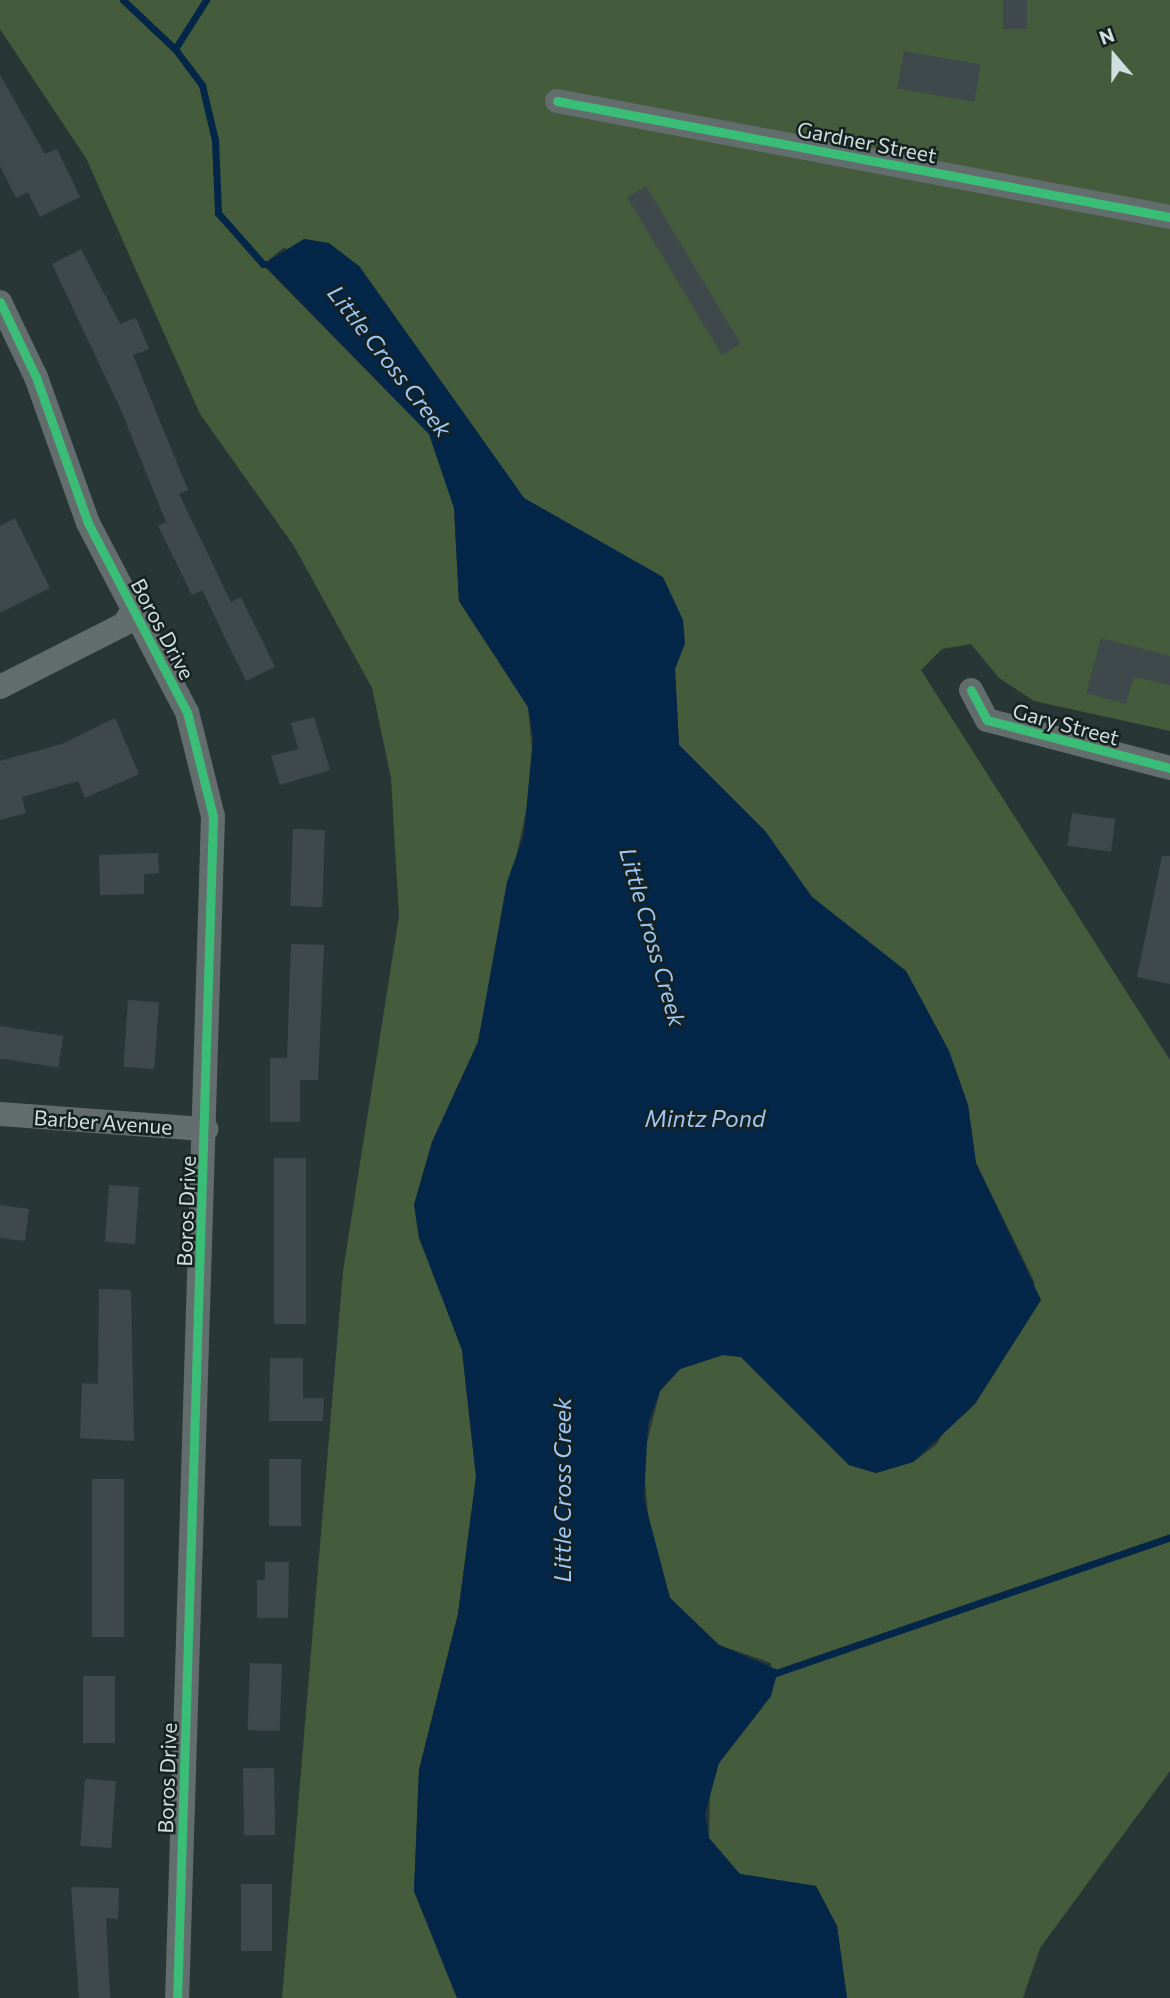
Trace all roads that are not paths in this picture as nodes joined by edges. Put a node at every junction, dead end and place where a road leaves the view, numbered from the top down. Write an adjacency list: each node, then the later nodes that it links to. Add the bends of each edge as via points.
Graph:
1 (557, 101): 2 (street, Gardner Street)
2 (1170, 217)
3 (0, 302): 4 (street, Boros Drive, via 36,377 88,523)
4 (135, 607): 5 (street, via 124,624); 9 (street, Boros Drive, via 187,712 213,816)
5 (0, 687)
6 (971, 690): 7 (street, Gary Street, via 987,720)
7 (1170, 768)
8 (0, 1114): 9 (street, Barber Avenue)
9 (206, 1129): 10 (street, Boros Drive)
10 (177, 1998)

